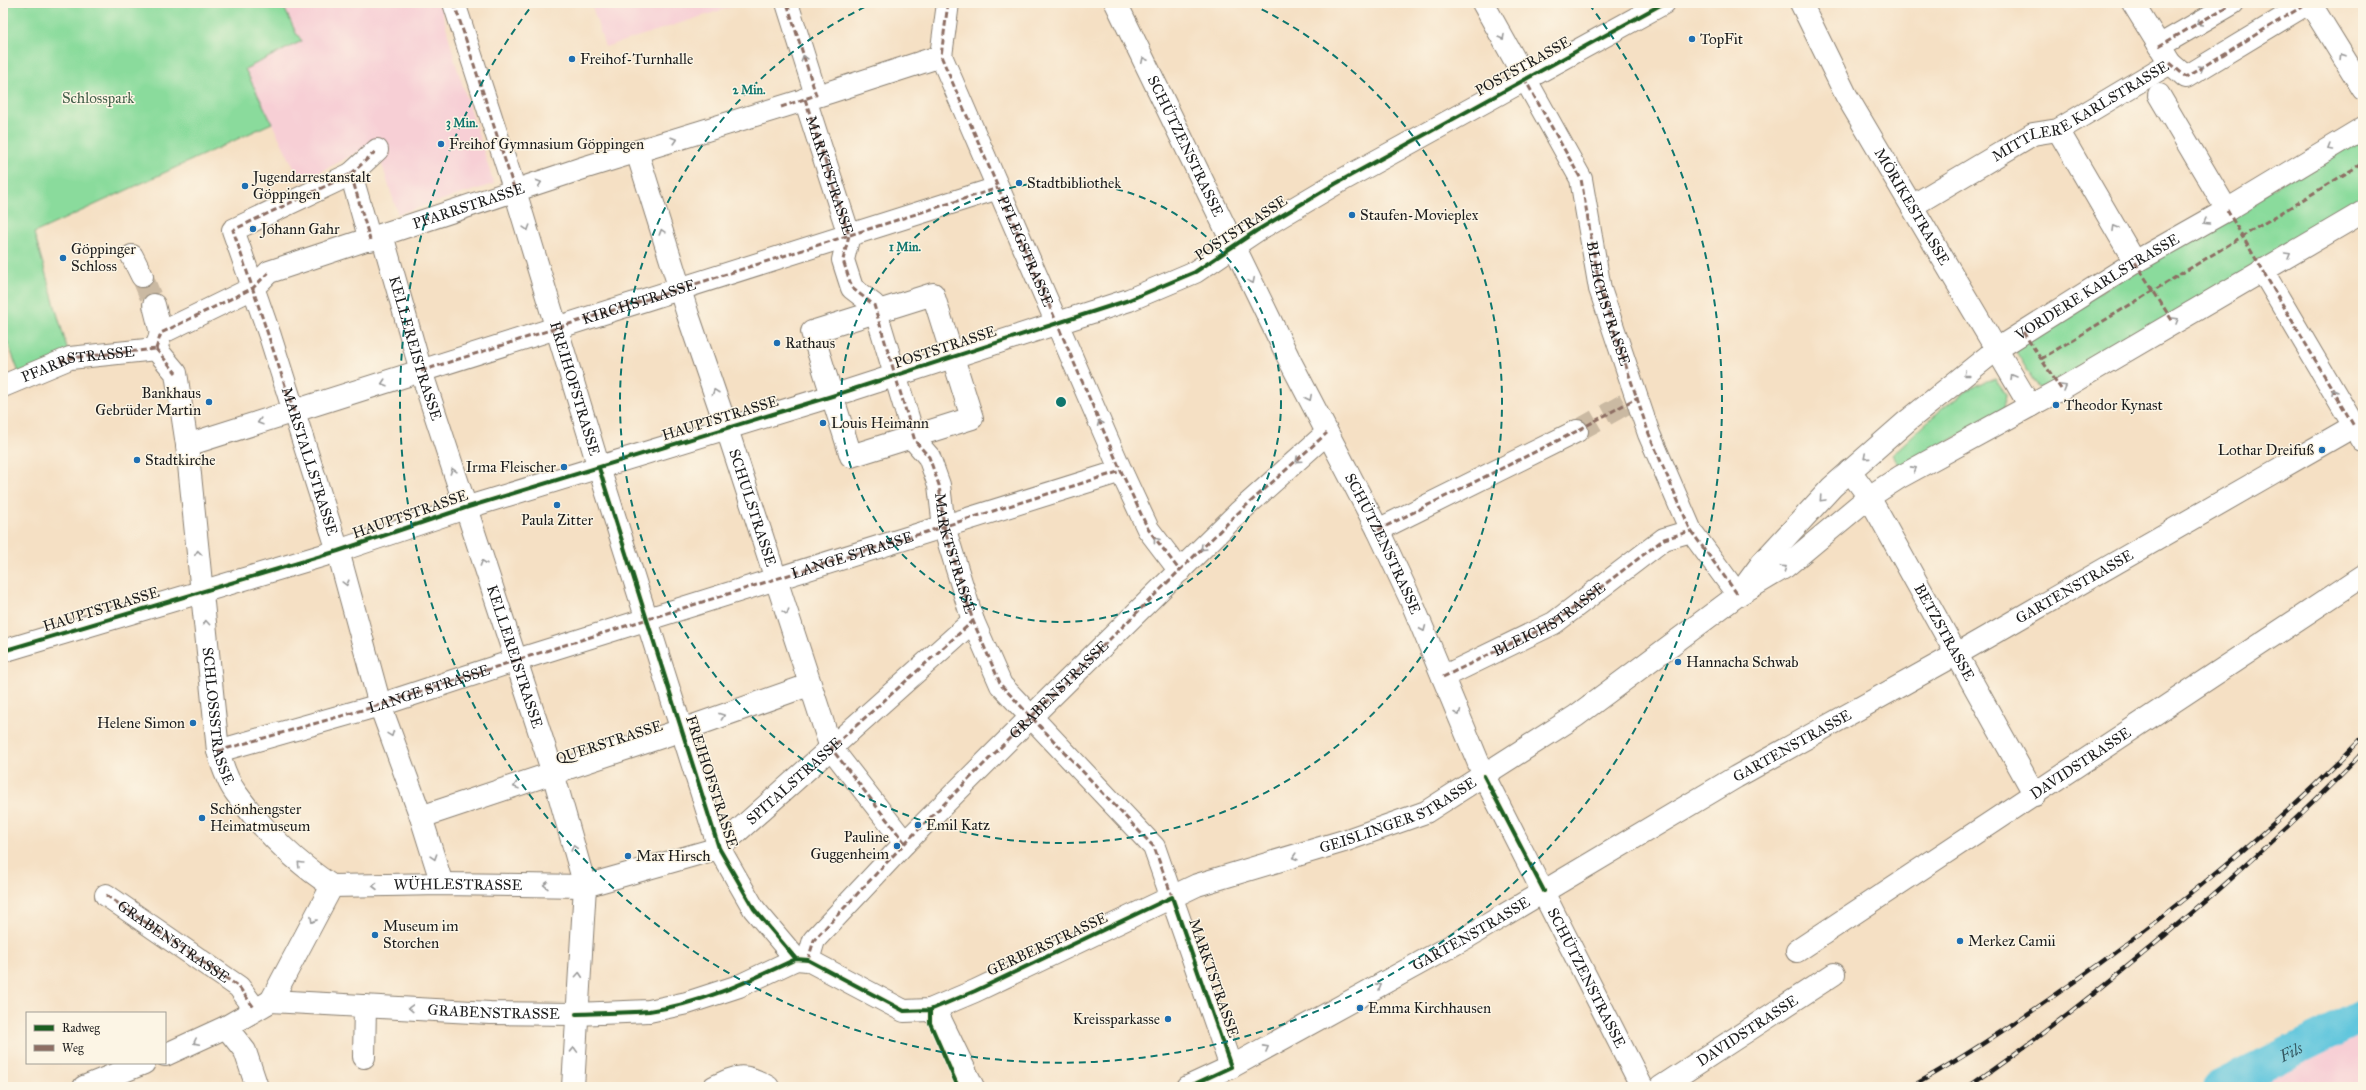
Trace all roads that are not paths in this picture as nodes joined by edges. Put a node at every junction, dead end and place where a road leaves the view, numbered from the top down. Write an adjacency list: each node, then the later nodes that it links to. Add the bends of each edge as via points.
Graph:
1 (454, 3): 23 (street, FREIHOFSTRASSE)
2 (787, 3): 16 (street, MARKTSTRASSE, one-way to 2)
3 (948, 3): 12 (street)
4 (1116, 3): 29 (street, SCHÜTZENSTRASSE, one-way to 4)
5 (1483, 3): 13 (street, BLEICHSTRASSE, one-way to 13)
6 (1664, 3): 13 (street, POSTSTRASSE)
7 (1800, 3): 24 (street, MÖRIKESTRASSE, via 1846,95)
8 (2133, 3): 11 (street)
9 (2233, 3): 11 (street, MITTLERE KARLSTRASSE, one-way to 11)
10 (2309, 3): 11 (street, MITTLERE KARLSTRASSE, one-way to 10, via 2186,77); 14 (street, one-way to 10)
11 (2164, 54): 18 (street, MITTLERE KARLSTRASSE)
12 (941, 56): 16 (street, PFARRSTRASSE); 22 (street, PFLEGSTRASSE)
13 (1524, 78): 29 (street, POSTSTRASSE, via 1335,184); 63 (street, BLEICHSTRASSE, via 1580,179 1600,289 1649,434)
14 (2363, 89)
15 (2158, 95): 25 (street)
16 (810, 97): 20 (street, PFARRSTRASSE, one-way to 16); 27 (street, MARKTSTRASSE)
17 (2363, 128): 25 (street, VORDERE KARLSTRASSE, one-way to 25)
18 (2058, 130): 24 (street, MITTLERE KARLSTRASSE, via 2033,134); 31 (street, one-way to 18)
19 (378, 150): 21 (street)
20 (637, 152): 23 (street, PFARRSTRASSE, one-way to 20); 35 (street, SCHULSTRASSE, one-way to 20)
21 (351, 174): 28 (street); 34 (street, MARSTALLSTRASSE, via 233,230)
22 (998, 188): 27 (street, KIRCHSTRASSE); 38 (street, PFLEGSTRASSE)
23 (515, 191): 28 (street, PFARRSTRASSE); 39 (street, FREIHOFSTRASSE, one-way to 39)
24 (1912, 206): 41 (street, MÖRIKESTRASSE)
25 (2227, 210): 31 (street, VORDERE KARLSTRASSE, one-way to 31)
26 (2363, 212): 32 (street, one-way to 26)
27 (849, 235): 35 (street, KIRCHSTRASSE); 37 (street, MARKTSTRASSE, via 843,260 852,288 874,305)
28 (376, 238): 34 (street, PFARRSTRASSE, via 269,272); 43 (street, KELLEREISTRASSE)
29 (1235, 246): 38 (street, POSTSTRASSE, via 1195,272 1129,300); 52 (street, SCHÜTZENSTRASSE, one-way to 52)
30 (132, 256): 33 (street)
31 (2135, 262): 41 (street, VORDERE KARLSTRASSE)
32 (2262, 270): 48 (street, one-way to 32); 53 (street, one-way to 32)
33 (142, 276)
34 (253, 288): 40 (street, PFARRSTRASSE); 49 (street, MARSTALLSTRASSE)
35 (680, 289): 39 (street, KIRCHSTRASSE); 50 (street, SCHULSTRASSE, one-way to 35)
36 (154, 305): 40 (street)
37 (876, 312): 42 (street, via 933,294); 45 (street, MARKTSTRASSE); 47 (street, via 812,332)
38 (1058, 322): 42 (street, POSTSTRASSE); 57 (street, PFLEGSTRASSE, one-way to 38)
39 (557, 328): 43 (street, KIRCHSTRASSE); 56 (street, FREIHOFSTRASSE)
40 (158, 341): 44 (street, PFARRSTRASSE); 46 (street, PFARRSTRASSE, via 70,358)
41 (1997, 349): 48 (street, MÖRIKESTRASSE, one-way to 41); 58 (street, VORDERE KARLSTRASSE, one-way to 58)
42 (953, 356): 45 (street, POSTSTRASSE); 54 (street, via 972,418)
43 (421, 371): 49 (street, KIRCHSTRASSE, one-way to 49); 60 (street, KELLEREISTRASSE, one-way to 43)
44 (176, 373): 55 (street, SCHLOSSSTRASSE)
45 (896, 375): 47 (street, POSTSTRASSE); 54 (street, MARKTSTRASSE)
46 (3, 386)
47 (828, 397): 50 (street, HAUPTSTRASSE); 54 (street, via 851,456)
48 (2030, 406): 59 (street, one-way to 48, via 1900,477)
49 (294, 412): 55 (street, KIRCHSTRASSE, one-way to 55); 64 (street, MARSTALLSTRASSE)
50 (727, 428): 56 (street, HAUPTSTRASSE); 67 (street, SCHULSTRASSE)
51 (1577, 431): 62 (street)
52 (1327, 433): 62 (street, SCHÜTZENSTRASSE); 65 (street, GRABENSTRASSE, one-way to 65, via 1238,513)
53 (2358, 434): 73 (street, GARTENSTRASSE)
54 (914, 436): 61 (street, MARKTSTRASSE, via 929,457 939,485)
55 (187, 445): 68 (street, SCHLOSSSTRASSE, one-way to 55)
56 (599, 468): 60 (street, HAUPTSTRASSE); 70 (street, FREIHOFSTRASSE)
57 (1121, 471): 61 (street, LANGE STRASSE); 65 (street, PFLEGSTRASSE, one-way to 57, via 1148,529)
58 (1850, 471): 59 (street, BETZSTRASSE); 69 (street, GEISLINGER STRASSE, one-way to 69, via 1762,564)
59 (1869, 497): 69 (street, GEISLINGER STRASSE, one-way to 59, via 1785,567); 73 (street, BETZSTRASSE)
60 (464, 508): 64 (street, HAUPTSTRASSE); 74 (street, KELLEREISTRASSE, one-way to 60)
61 (944, 527): 67 (street, LANGE STRASSE); 71 (street, MARKTSTRASSE)
62 (1378, 530): 75 (street, SCHÜTZENSTRASSE, one-way to 75)
63 (1691, 531): 69 (street, BLEICHSTRASSE); 75 (street, BLEICHSTRASSE, via 1664,539 1554,623)
64 (338, 552): 68 (street, HAUPTSTRASSE); 77 (street, MARSTALLSTRASSE, one-way to 77)
65 (1180, 571): 78 (street, GRABENSTRASSE)
66 (2363, 576): 84 (street, DAVIDSTRASSE)
67 (776, 580): 70 (street, LANGE STRASSE); 76 (street, SCHULSTRASSE, one-way to 76)
68 (203, 591): 72 (street, HAUPTSTRASSE); 81 (street, SCHLOSSSTRASSE, one-way to 68)
69 (1738, 595): 83 (street, GEISLINGER STRASSE, via 1576,716)
70 (647, 621): 74 (street, LANGE STRASSE); 79 (street, FREIHOFSTRASSE)
71 (973, 621): 78 (street, MARKTSTRASSE, via 1001,685); 80 (street, SPITALSTRASSE)
72 (3, 651)
73 (1957, 654): 84 (street, BETZSTRASSE); 91 (street, GARTENSTRASSE, via 1736,777)
74 (517, 660): 77 (street, LANGE STRASSE); 82 (street, KELLEREISTRASSE)
75 (1443, 677): 83 (street, SCHÜTZENSTRASSE, one-way to 83)
76 (810, 685): 79 (street, QUERSTRASSE, one-way to 76); 80 (street, SCHULSTRASSE)
77 (380, 705): 81 (street, LANGE STRASSE); 85 (street, MARSTALLSTRASSE, one-way to 85)
78 (1031, 717): 86 (street, GRABENSTRASSE); 93 (street, MARKTSTRASSE, via 1154,847)
79 (682, 730): 82 (street, QUERSTRASSE); 87 (street, FREIHOFSTRASSE)
80 (831, 748): 86 (street, SCHULSTRASSE); 87 (street, SPITALSTRASSE)
81 (218, 751): 89 (street, SCHLOSSSTRASSE, one-way to 81, via 304,868 235,792)
82 (553, 773): 85 (street, QUERSTRASSE, one-way to 85); 90 (street, KELLEREISTRASSE, one-way to 82)
83 (1484, 776): 91 (street, SCHÜTZENSTRASSE); 93 (street, GEISLINGER STRASSE, one-way to 93, via 1426,812 1344,841 1197,886)
84 (2036, 795): 94 (street, DAVIDSTRASSE)
85 (421, 817): 88 (street, MARSTALLSTRASSE, one-way to 88)
86 (905, 843): 95 (street, GRABENSTRASSE, via 839,911 814,940)
87 (719, 848): 90 (street, SPITALSTRASSE); 95 (street, FREIHOFSTRASSE, via 754,908)
88 (442, 884): 89 (street, WÜHLESTRASSE, one-way to 89); 90 (street, WÜHLESTRASSE, one-way to 88)
89 (332, 886): 97 (street, one-way to 97)
90 (584, 886): 100 (street, KELLEREISTRASSE, one-way to 90)
91 (1544, 891): 105 (street, GARTENSTRASSE, one-way to 91, via 1469,936); 114 (street, SCHÜTZENSTRASSE)
92 (106, 895): 97 (street, GRABENSTRASSE)
93 (1172, 897): 99 (street, GERBERSTRASSE, via 976,991); 105 (street, MARKTSTRASSE)
94 (1797, 951)
95 (802, 959): 99 (street, FREIHOFSTRASSE, via 904,1011); 100 (street, GRABENSTRASSE, via 739,986 687,1003 649,1011)
96 (1834, 974): 115 (street, DAVIDSTRASSE)
97 (263, 1005): 98 (street, GRABENSTRASSE); 101 (street)
98 (365, 1006): 100 (street, GRABENSTRASSE, one-way to 98, via 490,1013); 103 (street)
99 (930, 1010): 111 (street, via 930,1023); 112 (street, via 940,1018)
100 (576, 1014): 108 (street, KELLEREISTRASSE, one-way to 100)
101 (226, 1027): 102 (street, one-way to 102); 107 (street, via 246,1051)
102 (166, 1055)
103 (364, 1057)
104 (142, 1064): 106 (street)
105 (1231, 1067): 113 (street, GARTENSTRASSE)
106 (84, 1087)
107 (257, 1087)
108 (573, 1087)
109 (714, 1087): 110 (street, via 734,1077 752,1077)
110 (768, 1087)
111 (958, 1087)
112 (973, 1087)
113 (1188, 1087)
114 (1642, 1087)
115 (1661, 1087)

